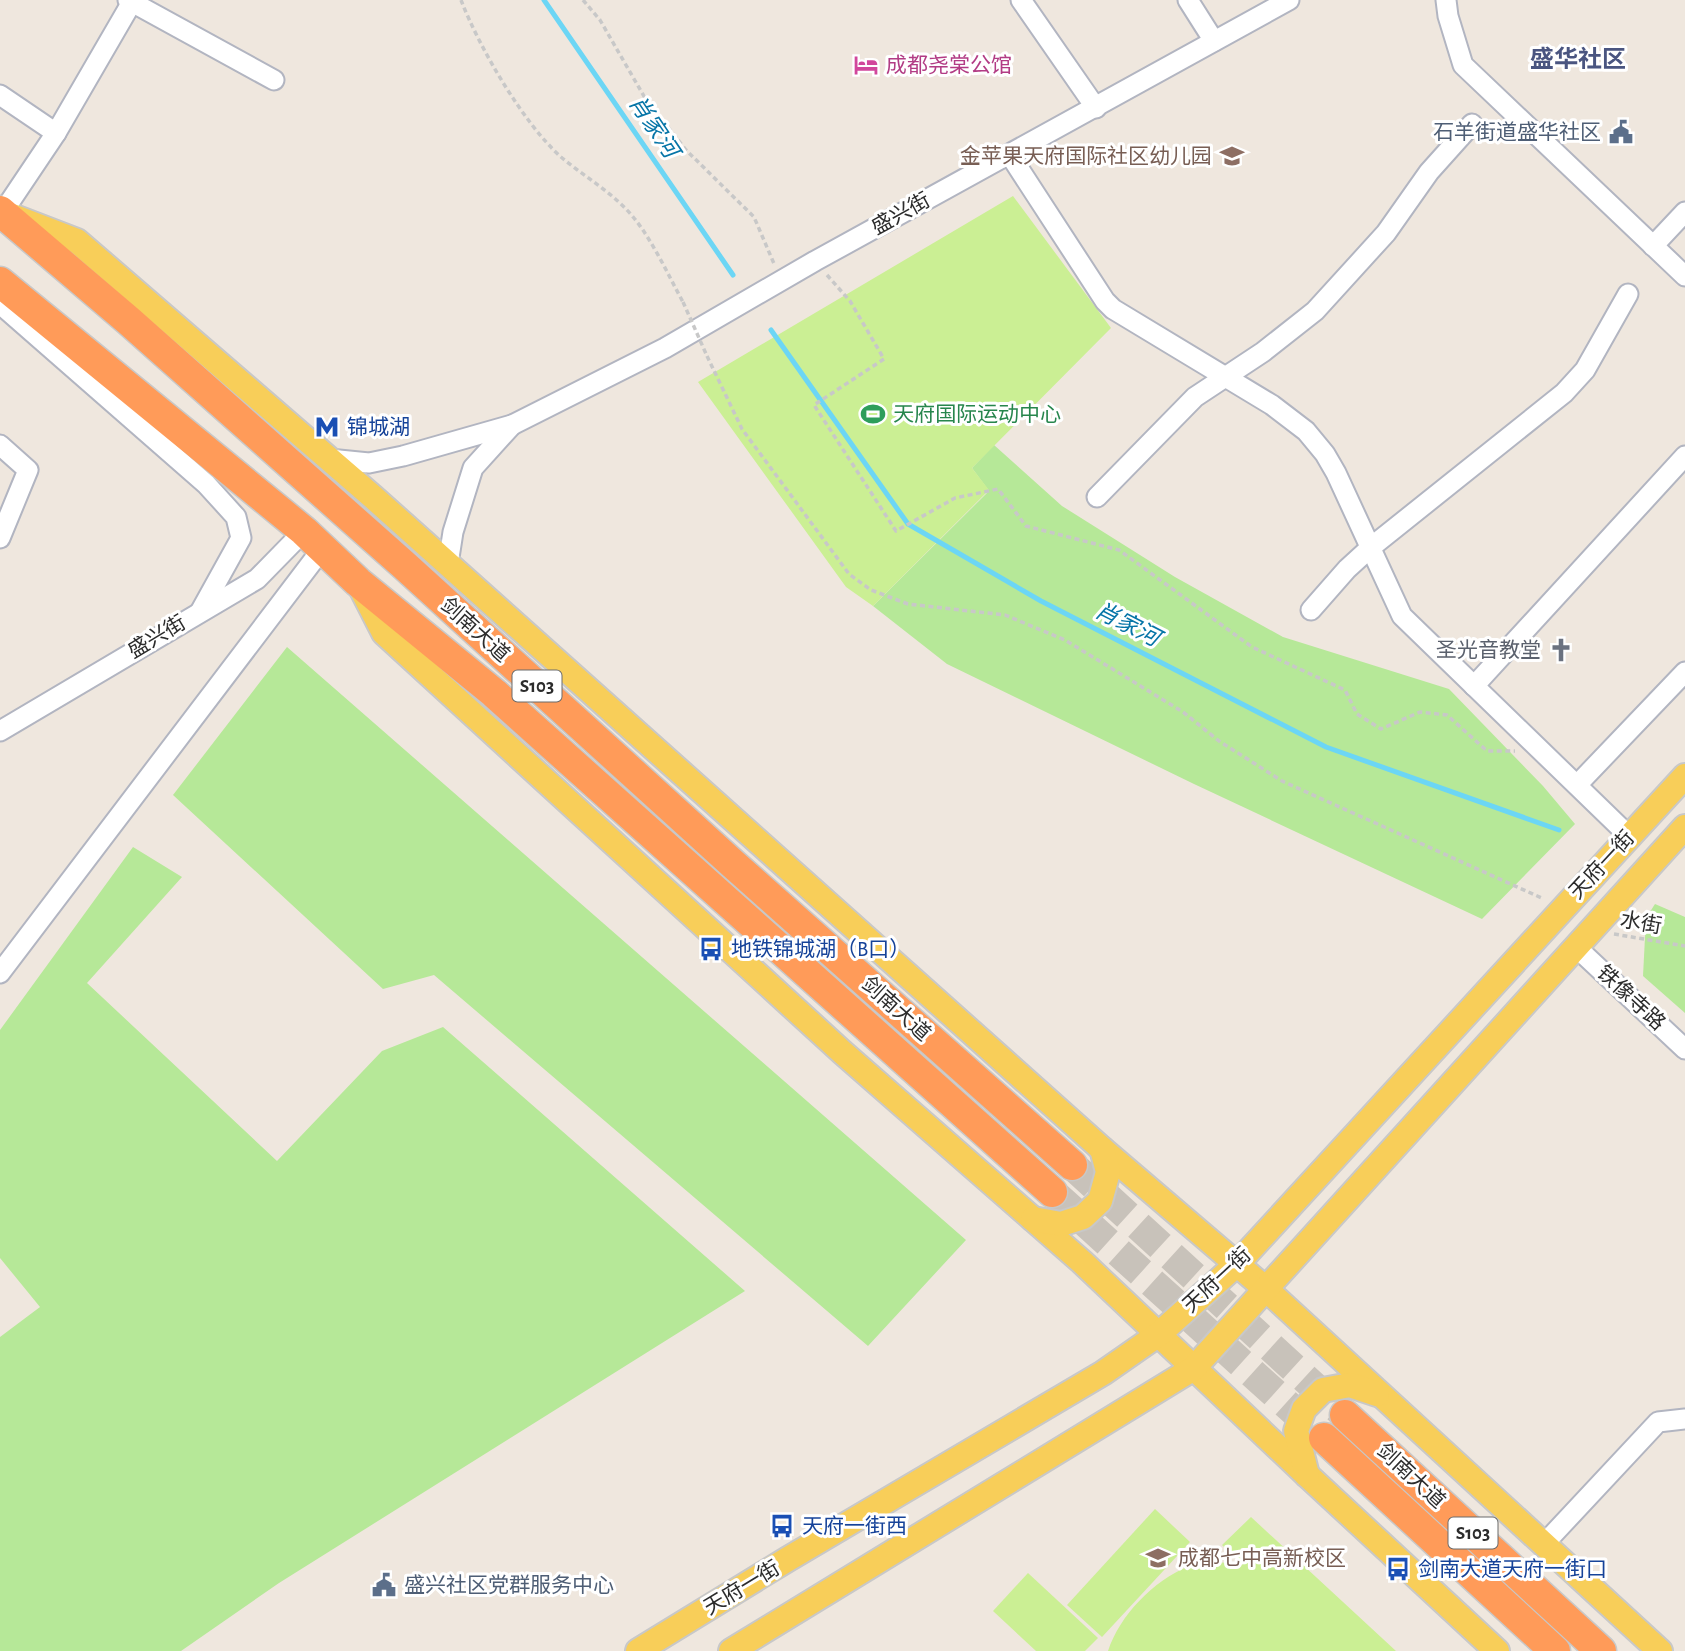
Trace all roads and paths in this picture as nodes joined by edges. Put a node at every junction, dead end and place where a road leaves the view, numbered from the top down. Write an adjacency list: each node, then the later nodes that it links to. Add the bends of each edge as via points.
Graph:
1 (461, 0): 45 (path, bridge, via 476,37 531,124 560,156 625,208 653,247 742,429 849,574 871,590 908,604 1005,615 1065,640 1183,712 1282,781)
2 (583, 0): 20 (path, via 600,20 645,98 686,150 754,216)
3 (1021, 0): 11 (street)
4 (1188, 0): 8 (street)
5 (1289, 0): 8 (street, 盛兴街)
6 (1446, 0): 17 (street, via 1462,65)
7 (130, 1): 9 (street); 13 (street)
8 (1214, 41): 11 (street, 盛兴街)
9 (274, 80)
10 (0, 95): 13 (street)
11 (1096, 108): 14 (street, 盛兴街)
12 (1472, 124): 24 (street, via 1429,172 1386,233 1315,311)
13 (56, 133): 15 (street)
14 (1010, 155): 18 (street, 盛兴街); 24 (street, via 1105,301)
15 (1, 211): 28 (main road, via 77,241); 51 (highway, 剑南大道 / S103, via 283,457)
16 (1685, 212): 17 (street)
17 (1653, 246): 19 (street)
18 (815, 261): 20 (street, 盛兴街); 40 (path, via 850,301 884,359 814,405 896,531 955,498 998,489 1026,526 1119,550 1252,647 1345,691 1357,714 1381,729 1420,712 1447,715 1488,751)
19 (1685, 276)
20 (781, 281): 25 (street, 盛兴街, via 665,348)
21 (0, 282): 31 (highway, 剑南大道 / S103)
22 (1628, 294): 32 (street, via 1586,370 1564,393)
23 (0, 304): 36 (street, via 206,484 236,517 241,538)
24 (1224, 376): 29 (street, via 1195,397); 32 (street, via 1306,431 1336,473)
25 (512, 425): 28 (street, via 369,463); 33 (street, via 473,468 453,532)
26 (0, 445): 30 (street, via 28,470)
27 (1685, 456): 38 (street)
28 (329, 459): 33 (main road)
29 (1097, 497)
30 (0, 538)
31 (313, 540): 34 (highway, 剑南大道 / S103); 36 (street, 盛兴街); 48 (street)
32 (1370, 548): 35 (street); 38 (street, via 1402,616)
33 (449, 564): 50 (main road)
34 (358, 582): 52 (highway, 剑南大道 / S103, via 494,693); 53 (main road, via 384,633 842,1052)
35 (1311, 610)
36 (200, 612): 39 (street, 盛兴街)
37 (1685, 672): 42 (street)
38 (1474, 686): 40 (street)
39 (0, 731)
40 (1542, 751): 42 (street)
41 (1685, 776): 44 (main road, 天府一街)
42 (1577, 785): 44 (street)
43 (1685, 827): 46 (main road, 天府一街)
44 (1629, 836): 45 (main road, 天府一街)
45 (1563, 907): 54 (main road, 天府一街)
46 (1584, 939): 47 (path, 水街); 49 (street, 铁像寺路); 55 (main road, 天府一街)
47 (1685, 946)
48 (0, 973)
49 (1685, 1049)
50 (1102, 1149): 53 (main road, via 1108,1172 1100,1201 1083,1217 1061,1224); 54 (main road)
51 (1072, 1165)
52 (1052, 1192)
53 (1033, 1219): 56 (main road)
54 (1237, 1264): 55 (main road); 56 (main road, 天府一街)
55 (1267, 1290): 57 (main road, 天府一街); 58 (main road)
56 (1159, 1334): 57 (main road); 64 (main road, 天府一街, via 1103,1373)
57 (1194, 1368): 62 (main road); 65 (main road, 天府一街)
58 (1384, 1397): 62 (main road, via 1350,1385 1323,1390 1304,1409 1296,1431); 63 (main road)
59 (1345, 1415): 68 (highway, 剑南大道 / S103)
60 (1685, 1419): 63 (street, via 1658,1422)
61 (1324, 1438): 67 (highway, 剑南大道 / S103)
62 (1307, 1475): 66 (main road)
63 (1544, 1544): 69 (main road)
64 (638, 1651)
65 (731, 1651)
66 (1497, 1651)
67 (1555, 1651)
68 (1601, 1651)
69 (1660, 1651)

